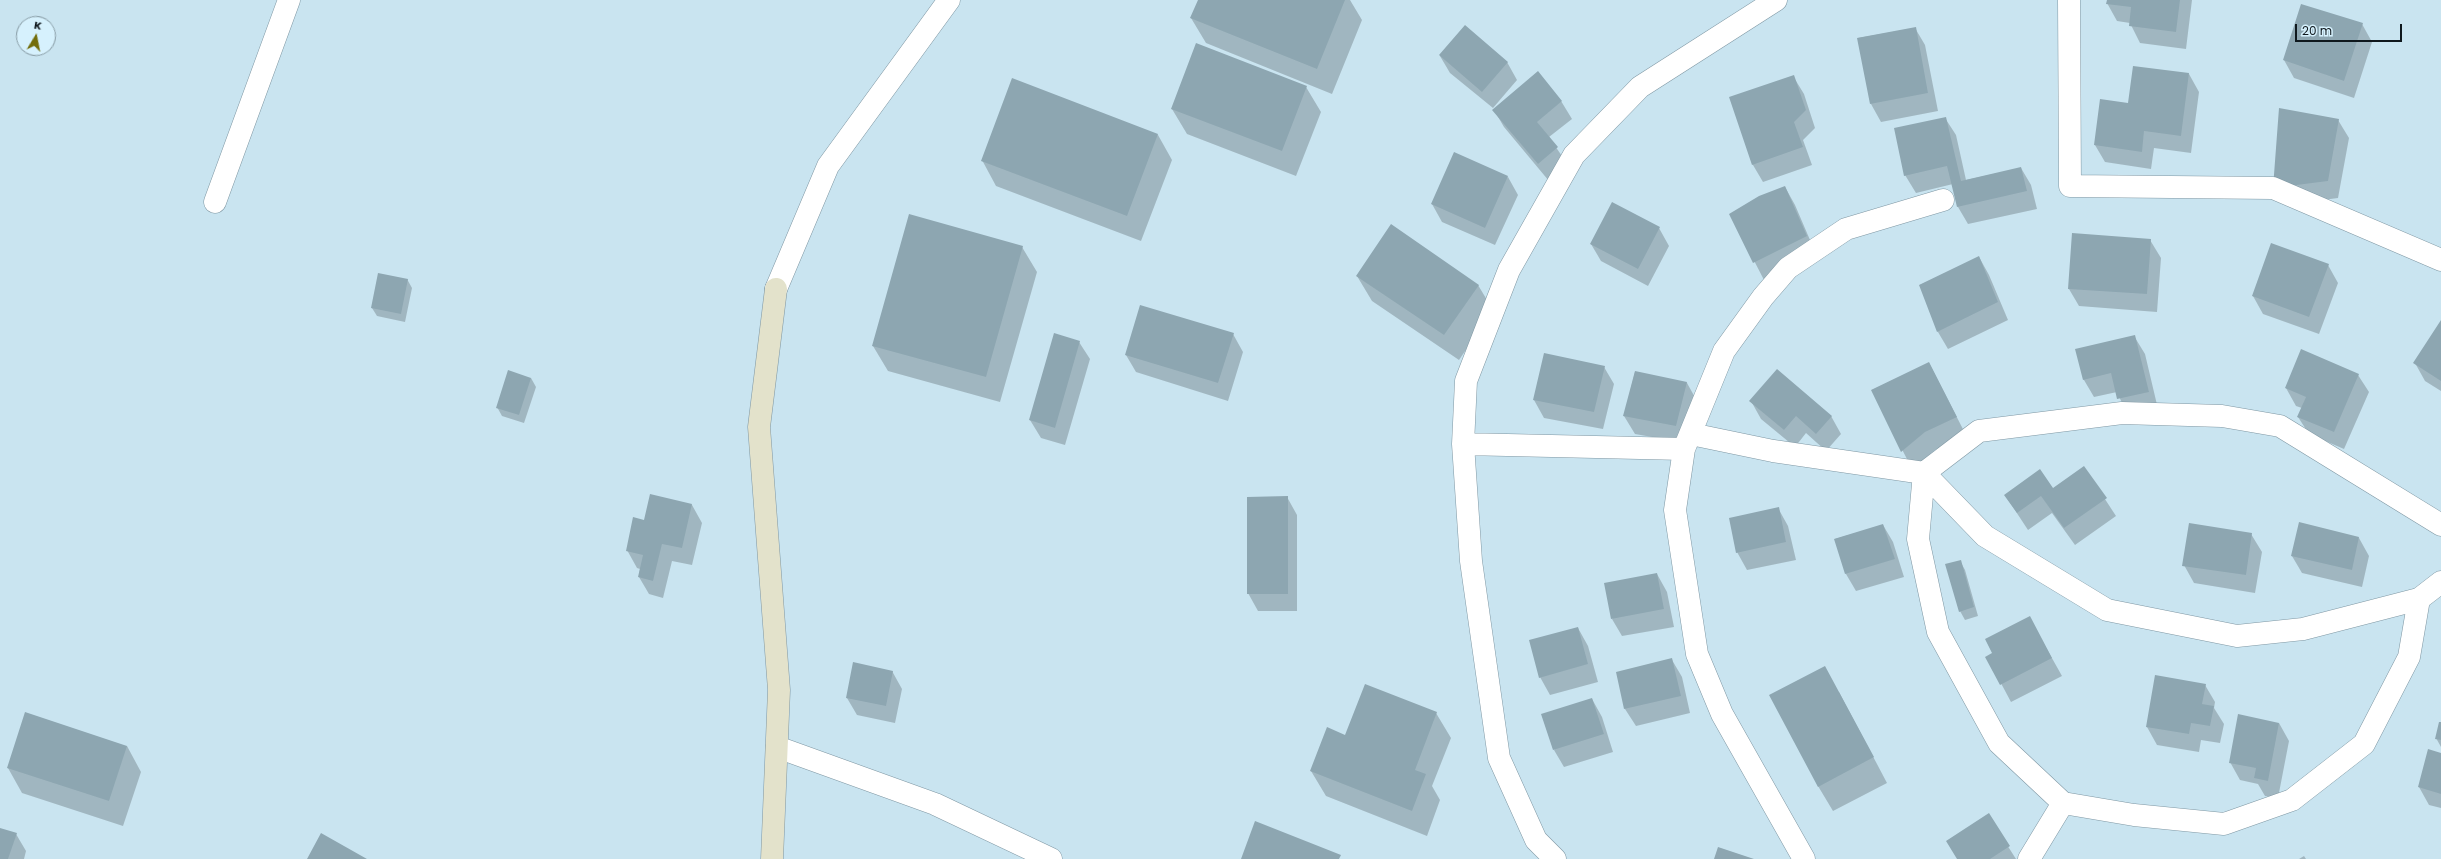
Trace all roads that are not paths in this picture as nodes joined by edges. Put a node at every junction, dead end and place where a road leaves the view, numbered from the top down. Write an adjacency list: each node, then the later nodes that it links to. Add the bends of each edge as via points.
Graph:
1 (289, 0): 6 (street)
2 (949, 0): 14 (street, via 828,166 776,289 759,427 779,690)
3 (1776, 0): 9 (street, via 1640,87 1574,155 1509,270 1466,381)
4 (2069, 0): 7 (street, via 2070,186 2273,188)
5 (1943, 200): 8 (street, via 1846,229 1788,268 1763,297 1724,351)
6 (214, 202)
7 (2441, 260)
8 (1688, 442): 9 (street); 10 (street, via 1773,451); 19 (street, via 1674,510 1697,654 1722,714)
9 (1464, 444): 18 (street, via 1471,561 1499,758 1536,840)
10 (1924, 473): 11 (street, via 1979,431 2122,412 2222,416 2280,426); 13 (street, via 1985,536 2107,610 2238,636 2304,629); 15 (street, via 1918,539 1938,632 1999,743)
11 (2441, 525)
12 (2441, 582): 13 (street)
13 (2419, 599): 15 (street, via 2409,657 2364,744 2292,800 2224,824 2134,815)
14 (777, 747): 16 (street); 17 (street, via 934,804)
15 (2063, 803): 20 (street)
16 (772, 859)
17 (1051, 859)
18 (1556, 859)
19 (1804, 859)
20 (2029, 859)

